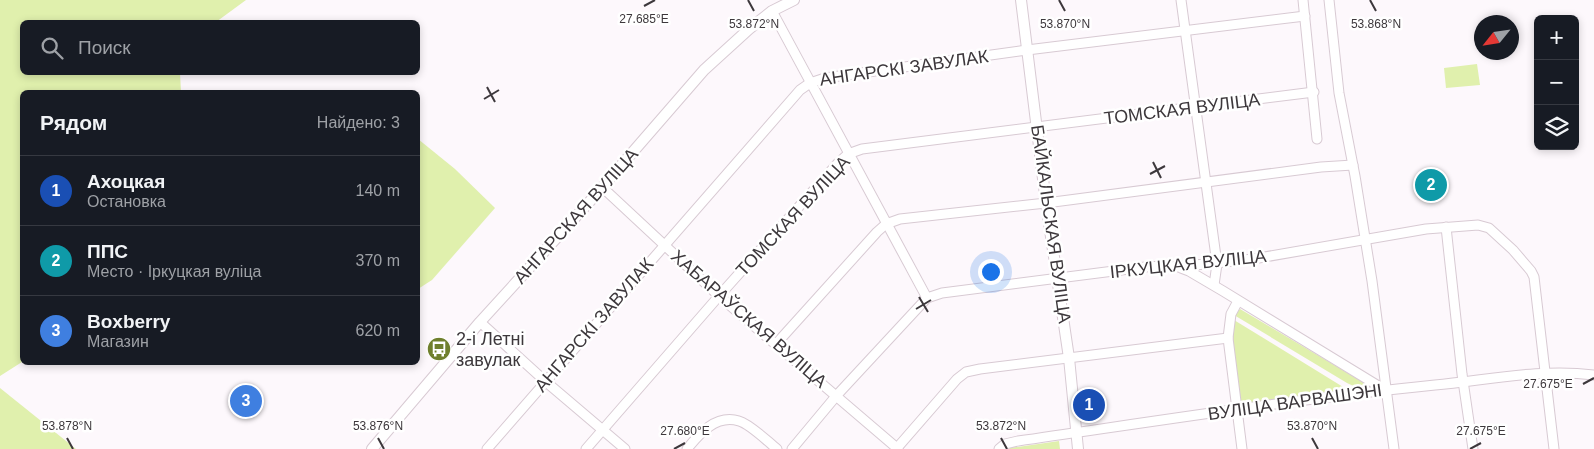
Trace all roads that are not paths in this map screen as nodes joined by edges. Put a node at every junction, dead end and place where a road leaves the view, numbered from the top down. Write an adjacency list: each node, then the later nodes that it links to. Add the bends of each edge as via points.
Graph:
1 (794, 0): 6 (main road, АНГАРСКАЯ ВУЛІЦА)
2 (1021, 0): 9 (main road, БАЙКАЛЬСКАЯ ВУЛІЦА)
3 (1181, 0): 8 (street)
4 (1303, 0): 7 (street)
5 (1329, 0): 16 (street, via 1339,93)
6 (772, 11): 10 (street); 18 (main road, АНГАРСКАЯ ВУЛІЦА, via 704,70)
7 (1305, 16): 8 (street, АНГАРСКІ ЗАВУЛАК); 11 (street)
8 (1185, 31): 9 (street, АНГАРСКІ ЗАВУЛАК); 12 (street)
9 (1027, 50): 10 (street, АНГАРСКІ ЗАВУЛАК, via 825,78); 13 (main road, БАЙКАЛЬСКАЯ ВУЛІЦА)
10 (810, 83): 15 (street); 23 (street, АНГАРСКІ ЗАВУЛАК, via 800,90)
11 (1314, 92): 12 (street, ТОМСКАЯ ВУЛІЦА); 14 (street)
12 (1195, 107): 13 (street, ТОМСКАЯ ВУЛІЦА); 17 (street)
13 (1038, 128): 15 (street, ТОМСКАЯ ВУЛІЦА, via 862,149); 19 (main road, БАЙКАЛЬСКАЯ ВУЛІЦА)
14 (1317, 139)
15 (848, 154): 20 (street); 28 (street, ТОМСКАЯ ВУЛІЦА)
16 (1353, 165): 17 (street); 22 (street)
17 (1205, 182): 19 (street); 24 (street)
18 (602, 187): 23 (street, ХАБАРАЎСКАЯ ВУЛІЦА); 31 (main road, АНГАРСКАЯ ВУЛІЦА)
19 (1046, 203): 20 (street, via 900,219); 26 (main road, БАЙКАЛЬСКАЯ ВУЛІЦА)
20 (886, 224): 29 (street); 33 (street)
21 (1446, 227): 22 (street, ІРКУЦКАЯ ВУЛІЦА); 35 (street, ІРКУЦКАЯ ВУЛІЦА, via 1478,225 1489,228 1531,270); 38 (street)
22 (1365, 240): 24 (street, ІРКУЦКАЯ ВУЛІЦА); 39 (street)
23 (664, 245): 28 (street, ХАБАРАЎСКАЯ ВУЛІЦА); 37 (street, АНГАРСКІ ЗАВУЛАК)
24 (1217, 264): 25 (street, ІРКУЦКАЯ ВУЛІЦА); 27 (street)
25 (1176, 267): 26 (street, ІРКУЦКАЯ ВУЛІЦА, via 1144,267); 27 (street)
26 (1058, 278): 29 (street, ІРКУЦКАЯ ВУЛІЦА); 34 (main road, БАЙКАЛЬСКАЯ ВУЛІЦА)
27 (1214, 285): 30 (street)
28 (719, 296): 33 (street, ХАБАРАЎСКАЯ ВУЛІЦА); 42 (street, ТОМСКАЯ ВУЛІЦА)
29 (927, 298): 40 (street)
30 (1238, 301): 32 (street, via 1231,314); 39 (street)
31 (480, 322): 37 (street); 45 (main road, АНГАРСКАЯ ВУЛІЦА)
32 (1228, 338): 34 (street); 41 (street)
33 (776, 344): 40 (street, ХАБАРАЎСКАЯ ВУЛІЦА)
34 (1069, 358): 43 (main road, БАЙКАЛЬСКАЯ ВУЛІЦА); 44 (street, via 966,372)
35 (1545, 372): 36 (street, ВУЛІЦА ВАРВАШЭНІ); 38 (street, ВУЛІЦА ВАРВАШЭНІ); 57 (street, ІРКУЦКАЯ ВУЛІЦА)
36 (1594, 375)
37 (545, 381): 42 (street); 46 (street, АНГАРСКІ ЗАВУЛАК)
38 (1464, 382): 39 (street, ВУЛІЦА ВАРВАШЭНІ); 56 (street)
39 (1385, 390): 41 (street, ВУЛІЦА ВАРВАШЭНІ); 55 (street)
40 (837, 395): 44 (street, ХАБАРАЎСКАЯ ВУЛІЦА); 51 (street)
41 (1238, 409): 43 (street, ВУЛІЦА ВАРВАШЭНІ); 54 (street)
42 (603, 430): 47 (street, ТОМСКАЯ ВУЛІЦА); 48 (street)
43 (1076, 432): 52 (street, ВУЛІЦА ВАРВАШЭНІ, via 1018,441); 53 (main road, БАЙКАЛЬСКАЯ ВУЛІЦА)
44 (898, 448)
45 (372, 449)
46 (487, 449)
47 (586, 449)
48 (625, 449)
49 (686, 449): 50 (street, via 710,425 723,420 738,420)
50 (777, 449)
51 (792, 449)
52 (999, 449)
53 (1078, 449)
54 (1242, 449)
55 (1394, 449)
56 (1474, 449)
57 (1554, 449)

